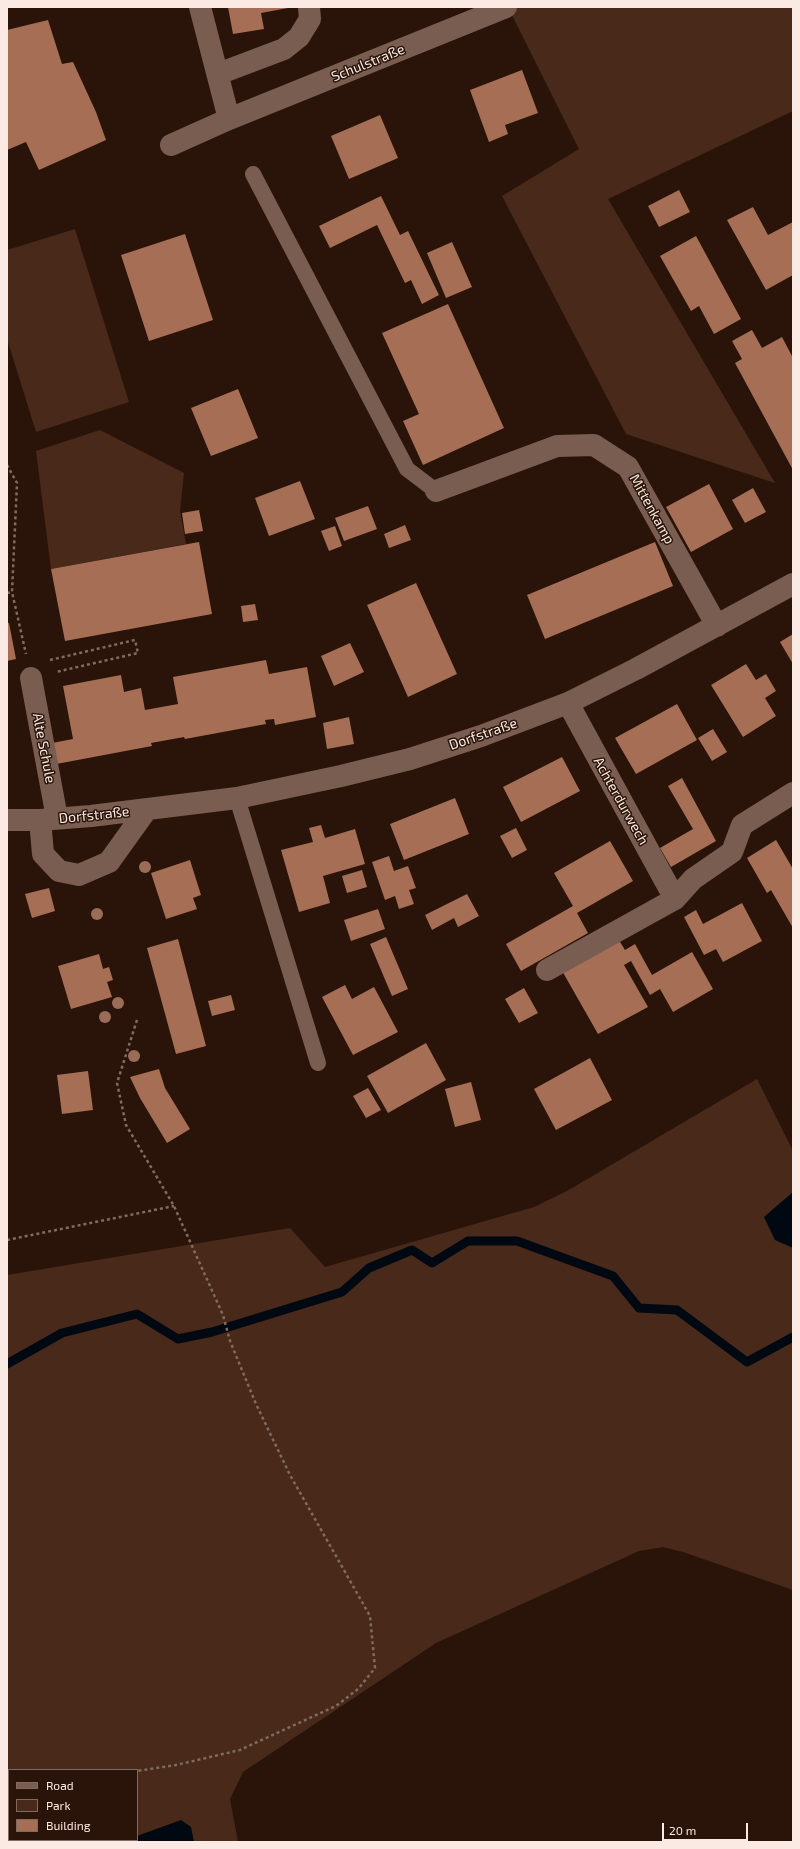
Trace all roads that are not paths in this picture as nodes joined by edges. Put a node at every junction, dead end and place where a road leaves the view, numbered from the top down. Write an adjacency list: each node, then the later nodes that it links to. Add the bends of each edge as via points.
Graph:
1 (200, 7): 4 (street)
2 (309, 7): 4 (street, via 310,19 299,36 284,49)
3 (506, 7): 5 (street, Schulstraße)
4 (218, 74): 5 (street)
5 (229, 119): 6 (street, Schulstraße)
6 (172, 145)
7 (253, 174): 8 (lane, via 407,470)
8 (436, 491): 10 (street, Mittenkamp, via 557,446 594,445 628,467)
9 (793, 584): 10 (street, Dorfstraße)
10 (718, 626): 12 (street, Dorfstraße)
11 (29, 672): 16 (street, Alte Schule)
12 (568, 703): 14 (street, Dorfstraße, via 481,736 410,759); 18 (street, Achterdurwech)
13 (793, 793): 18 (street, via 742,825 732,852 693,879)
14 (237, 798): 15 (street, Dorfstraße); 20 (lane)
15 (148, 809): 16 (street, Dorfstraße); 16 (street, Dorfstraße, via 110,862 79,874 59,871 44,854)
16 (48, 819): 17 (street, Dorfstraße)
17 (7, 820)
18 (675, 899): 19 (street)
19 (547, 970)
20 (318, 1063)

